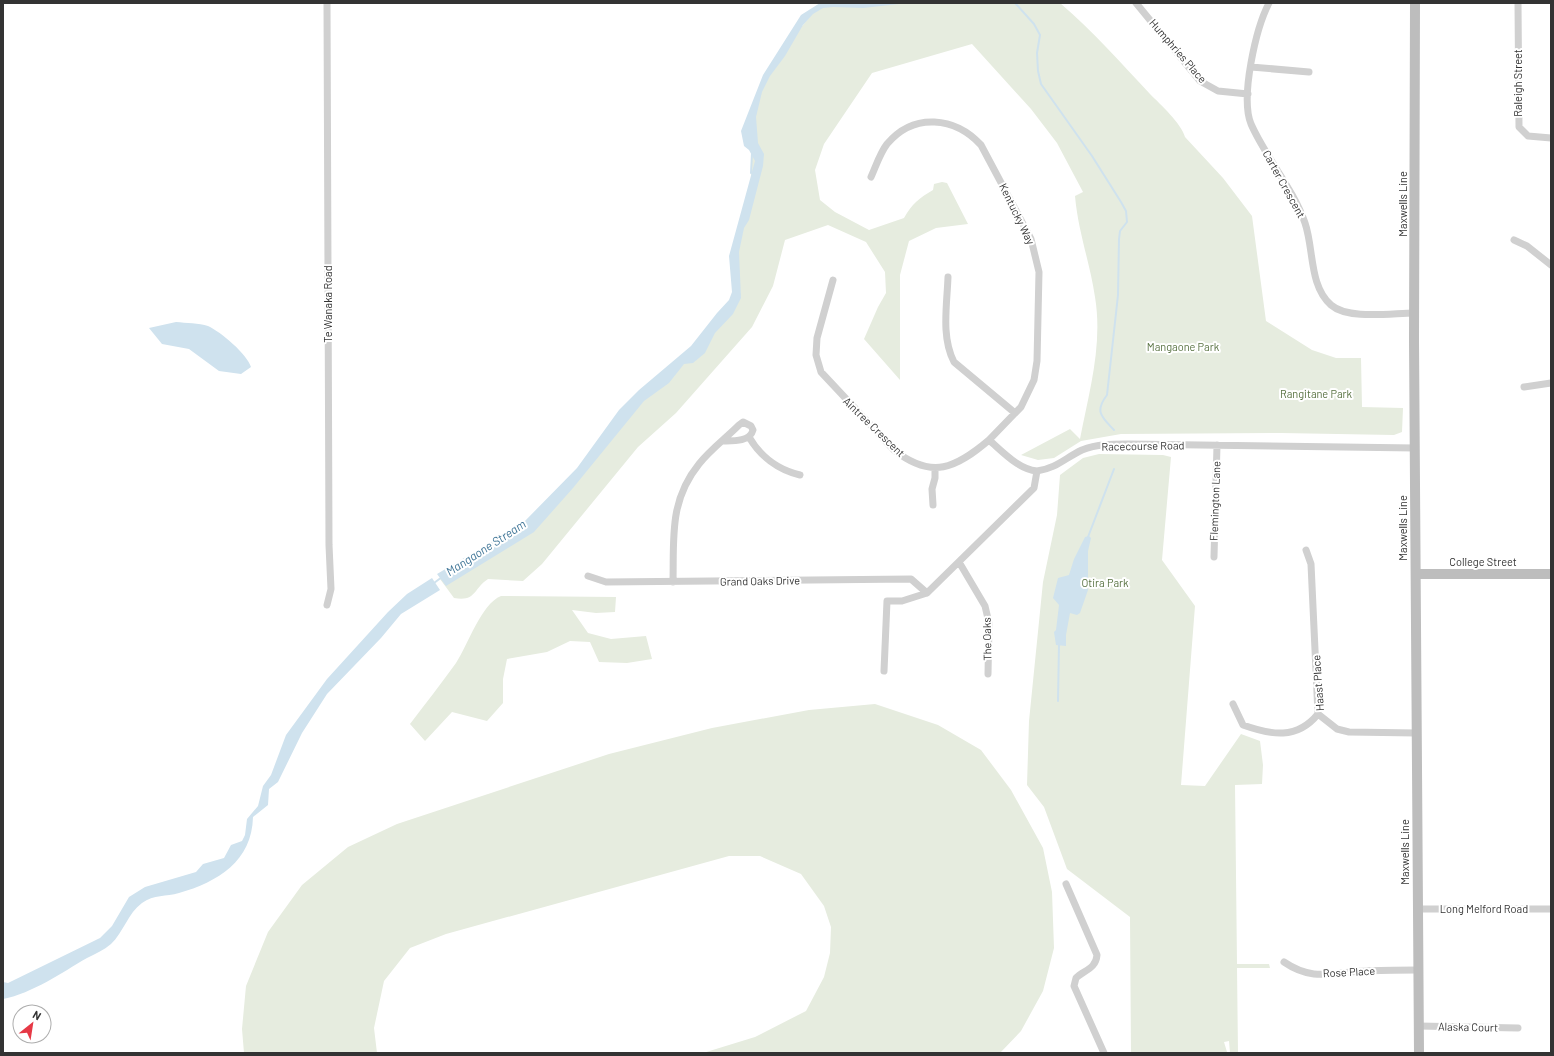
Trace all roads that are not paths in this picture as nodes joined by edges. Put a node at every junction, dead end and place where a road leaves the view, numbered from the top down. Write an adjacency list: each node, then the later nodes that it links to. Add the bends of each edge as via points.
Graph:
1 (327, 3): 36 (street, Te Wanaka Road, via 331,589)
2 (1136, 3): 8 (street, Humphries Place, via 1200,81 1218,91)
3 (1269, 3): 6 (street, Carter Crescent, via 1256,34)
4 (1415, 3): 15 (main road, Maxwells Line)
5 (1518, 3): 9 (street, Raleigh Street, via 1519,128 1528,136)
6 (1251, 67): 7 (street); 8 (street, Carter Crescent)
7 (1309, 72)
8 (1248, 94): 15 (street, Carter Crescent, via 1251,122 1305,223 1317,284 1322,294 1331,305 1348,313)
9 (1551, 138)
10 (871, 177): 18 (street, Kentucky Way, via 890,140 903,130 923,123 947,123 963,129 981,145 988,156 1032,239 1039,272 1036,371 1026,399)
11 (1514, 240): 12 (street, via 1527,246)
12 (1551, 266)
13 (948, 277): 18 (street, via 948,352 954,362)
14 (833, 280): 24 (street, Aintree Crescent, via 816,338 816,355 821,372 894,450 905,459)
15 (1414, 313): 23 (main road, Maxwells Line)
16 (1551, 383): 17 (street)
17 (1524, 387)
18 (1015, 413): 20 (street, Kentucky Way)
19 (749, 437): 21 (street, via 738,441); 21 (street, via 753,430 743,422); 26 (street, via 768,460 785,472)
20 (989, 440): 24 (street, Aintree Crescent, via 955,465); 25 (street, via 1016,463)
21 (723, 441): 34 (street, via 700,462 679,499 673,527)
22 (1217, 445): 23 (street, Racecourse Road); 25 (street, Racecourse Road, via 1099,446 1082,450 1056,466); 29 (street, Flemington Lane)
23 (1415, 448): 31 (main road, Maxwells Line)
24 (936, 468): 27 (street, via 932,489)
25 (1037, 471): 30 (street, via 1034,488)
26 (800, 475)
27 (933, 505)
28 (1306, 550): 40 (street, Haast Place, via 1310,564)
29 (1214, 557)
30 (959, 562): 35 (street); 38 (street, The Oaks, via 985,606 989,622)
31 (1416, 574): 32 (main road, College Street); 41 (main road, Maxwells Line)
32 (1551, 574)
33 (588, 576): 34 (street, Grand Oaks Drive, via 606,582)
34 (673, 582): 35 (street, Grand Oaks Drive, via 911,579)
35 (927, 592): 37 (street, via 902,601 887,601)
36 (327, 605)
37 (884, 671)
38 (988, 674)
39 (1233, 704): 40 (street, via 1243,725 1263,732 1296,731 1309,724)
40 (1318, 714): 41 (street, Haast Place, via 1337,728 1348,732)
41 (1416, 733): 43 (main road, Maxwells Line)
42 (1066, 884): 49 (street, via 1096,955 1091,969 1076,978 1074,986)
43 (1417, 909): 44 (street, Long Melford Road); 46 (main road, Maxwells Line)
44 (1551, 909)
45 (1284, 962): 46 (street, Rose Place, via 1297,970 1316,974 1364,970)
46 (1417, 970): 47 (main road, Maxwells Line)
47 (1419, 1026): 48 (street, Alaska Court); 50 (main road, Maxwells Line)
48 (1518, 1028)
49 (1104, 1053)
50 (1419, 1053)

